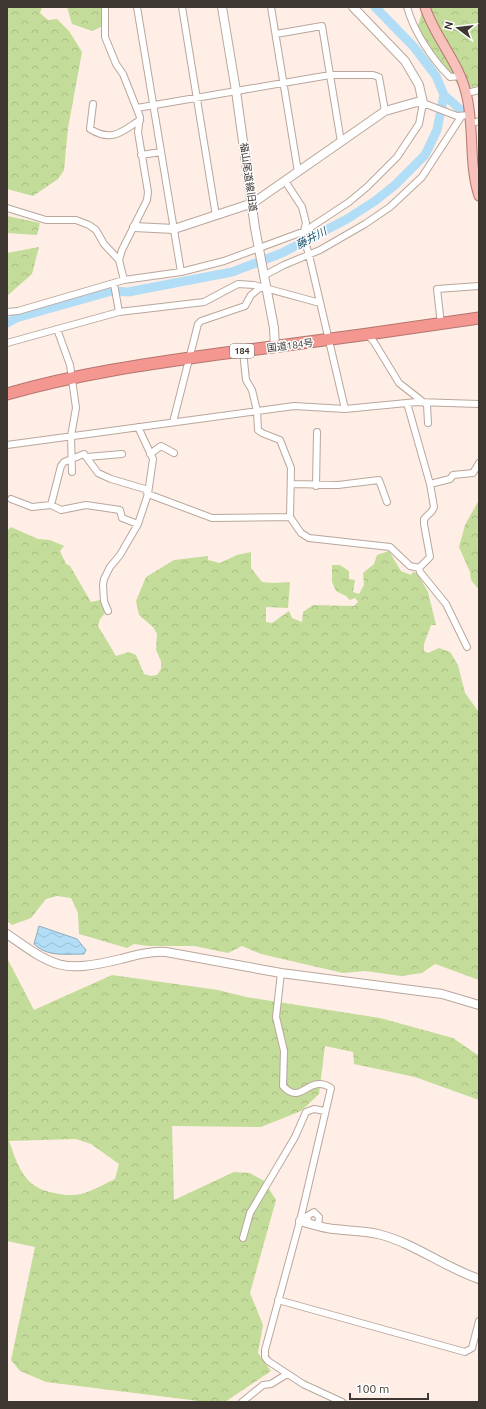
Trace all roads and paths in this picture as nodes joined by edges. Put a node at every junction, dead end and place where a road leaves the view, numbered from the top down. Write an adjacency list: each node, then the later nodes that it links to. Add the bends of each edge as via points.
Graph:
1 (104, 7): 20 (street, via 105,37)
2 (137, 7): 19 (street)
3 (182, 7): 16 (street)
4 (222, 7): 14 (street, 福山尾道線旧道)
5 (271, 7): 9 (street)
6 (353, 7): 18 (street, via 405,61 419,85)
7 (407, 7): 11 (street, via 418,36 443,69 450,77)
8 (425, 7): 11 (main road, via 436,35)
9 (276, 34): 10 (street, via 322,26); 12 (street)
10 (330, 75): 12 (street); 21 (street, via 379,77); 25 (street)
11 (461, 76): 15 (main road)
12 (283, 83): 14 (street); 28 (street)
13 (479, 90): 15 (street)
14 (236, 91): 16 (street); 32 (street, 福山尾道線旧道)
15 (467, 93): 22 (main road)
16 (197, 97): 19 (street); 34 (street)
17 (94, 104): 23 (street, via 90,129 96,132 114,136)
18 (426, 104): 21 (street, via 417,102); 22 (street); 37 (street, via 419,124 397,157 367,188)
19 (153, 105): 20 (street); 26 (street)
20 (137, 108): 23 (street)
21 (385, 111): 25 (street)
22 (464, 118): 24 (street); 30 (main road); 39 (street, via 448,135 435,160 406,194 365,224)
23 (140, 120): 27 (street)
24 (479, 121)
25 (341, 142): 28 (street)
26 (161, 152): 27 (street); 36 (street)
27 (140, 155): 35 (street, via 147,200)
28 (298, 172): 29 (street)
29 (285, 181): 32 (street); 37 (street, via 302,207 306,224)
30 (477, 181): 31 (main road)
31 (479, 196)
32 (253, 204): 34 (street); 38 (street, 福山尾道線旧道)
33 (7, 208): 40 (street, via 46,220 84,222 96,230 104,244)
34 (216, 216): 36 (street)
35 (134, 227): 36 (street); 40 (street)
36 (174, 229): 41 (street)
37 (304, 233): 38 (street); 39 (street)
38 (260, 248): 41 (street); 42 (street, 福山尾道線旧道)
39 (308, 253): 42 (street); 47 (street)
40 (119, 260): 43 (street)
41 (181, 272): 43 (street)
42 (265, 272): 46 (street, 福山尾道線旧道)
43 (124, 280): 44 (street)
44 (115, 285): 48 (street); 49 (street)
45 (479, 286): 51 (street, via 437,289)
46 (264, 288): 47 (street); 48 (street, via 238,284 204,302); 56 (street, 福山尾道線旧道, via 274,328); 58 (street, via 251,295 245,306 201,321)
47 (320, 304): 54 (street)
48 (119, 309): 52 (street)
49 (7, 312)
50 (479, 318): 51 (highway, 国道184号 / 184)
51 (441, 324): 53 (highway, 国道184号 / 184)
52 (58, 329): 55 (street); 59 (street)
53 (368, 335): 54 (highway, 国道184号 / 184); 62 (street, via 399,382)
54 (329, 340): 56 (highway, 国道184号 / 184); 64 (street)
55 (7, 343)
56 (275, 347): 57 (highway, 国道184号 / 184)
57 (243, 351): 58 (highway, 国道184号 / 184); 65 (street, via 246,380 252,390)
58 (188, 357): 59 (highway, 国道184号 / 184); 66 (street)
59 (72, 377): 60 (highway, 国道184号 / 184); 70 (street, via 76,408)
60 (7, 394)
61 (407, 403): 62 (street); 64 (street); 80 (street)
62 (425, 404): 63 (street); 67 (street)
63 (479, 404)
64 (345, 409): 65 (street, via 294,406)
65 (257, 411): 66 (street); 79 (street, via 258,430 280,440 291,468)
66 (173, 422): 68 (street)
67 (428, 424)
68 (138, 427): 70 (street); 74 (street)
69 (317, 432): 81 (street)
70 (70, 436): 71 (street); 76 (street)
71 (7, 445)
72 (174, 453): 74 (street, via 161,446)
73 (122, 454): 75 (street)
74 (150, 454): 82 (street, via 153,459)
75 (87, 457): 76 (street, via 84,454); 82 (street, via 98,473 144,489)
76 (71, 459): 78 (street); 85 (street, via 64,462 58,471)
77 (479, 463): 80 (street, via 473,473 453,475 450,479)
78 (72, 472)
79 (292, 484): 81 (street); 86 (street)
80 (430, 484): 88 (street, via 434,507 424,519 430,557)
81 (316, 486): 84 (street, via 379,480)
82 (148, 494): 86 (street, via 212,518); 87 (street)
83 (11, 499): 85 (street, via 32,507)
84 (387, 502)
85 (51, 505): 87 (street, via 61,510 86,505 120,510 122,518)
86 (290, 517): 88 (street, via 309,538 390,547 410,566)
87 (138, 524): 89 (street, via 104,579 104,601)
88 (419, 568): 90 (street, via 446,604)
89 (108, 611)
90 (467, 647)
91 (7, 934): 92 (street, via 50,962 70,968 157,952)
92 (281, 973): 93 (street, via 442,994); 94 (street, via 276,1017 284,1051 283,1086 291,1093 297,1094 312,1085 325,1084 331,1088)
93 (479, 1005)
94 (325, 1111): 95 (street); 97 (street, via 314,1109 306,1112 295,1137 250,1213)
95 (304, 1222): 96 (street); 96 (street, via 307,1216 314,1212 319,1218); 99 (street)
96 (318, 1226): 98 (street, via 378,1234)
97 (243, 1238)
98 (479, 1279)
99 (278, 1300): 100 (street, via 465,1352 472,1348); 101 (street, via 265,1357)
100 (479, 1321)
101 (287, 1374): 102 (street, via 271,1384 263,1384); 103 (street, via 302,1384)
102 (242, 1402)
103 (342, 1402)

